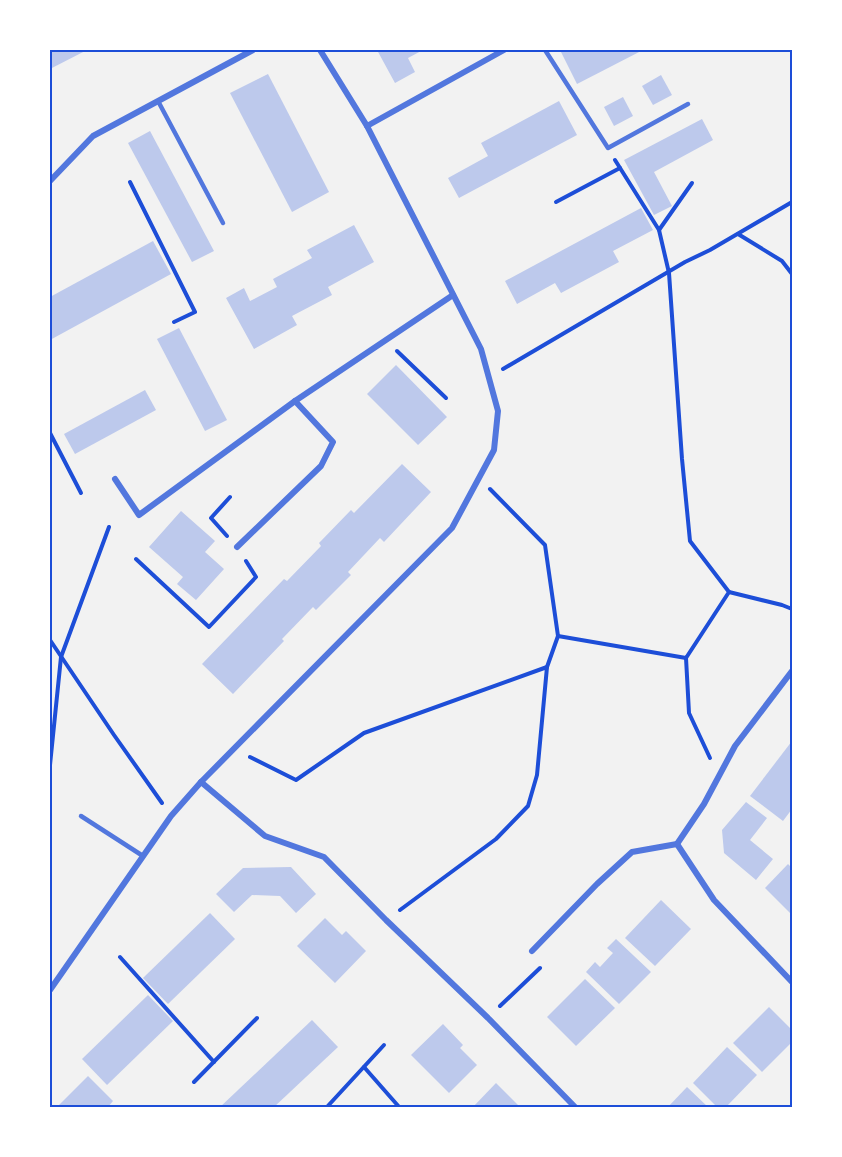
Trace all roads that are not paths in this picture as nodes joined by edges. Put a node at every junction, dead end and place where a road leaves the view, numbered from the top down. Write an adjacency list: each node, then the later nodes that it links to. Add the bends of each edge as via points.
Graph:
1 (253, 50): 6 (street)
2 (320, 50): 8 (street)
3 (504, 50): 5 (street)
4 (545, 50): 7 (lane, via 608,148)
5 (493, 52): 8 (street)
6 (158, 101): 9 (street, via 93,136); 10 (lane)
7 (688, 104)
8 (367, 126): 11 (street)
9 (50, 181)
10 (223, 224)
11 (453, 295): 12 (street); 16 (street, via 481,349 498,411 494,450 480,479 452,528)
12 (295, 401): 13 (street, via 139,515); 14 (street, via 333,442 321,466)
13 (115, 479)
14 (237, 547)
15 (792, 671): 18 (street, via 735,746 704,804)
16 (201, 782): 19 (street); 23 (street, via 265,836 324,857)
17 (81, 816): 19 (lane)
18 (676, 844): 20 (street, via 633,852); 21 (street, via 714,900)
19 (143, 856): 22 (street)
20 (532, 951)
21 (792, 982)
22 (50, 990)
23 (576, 1107)

